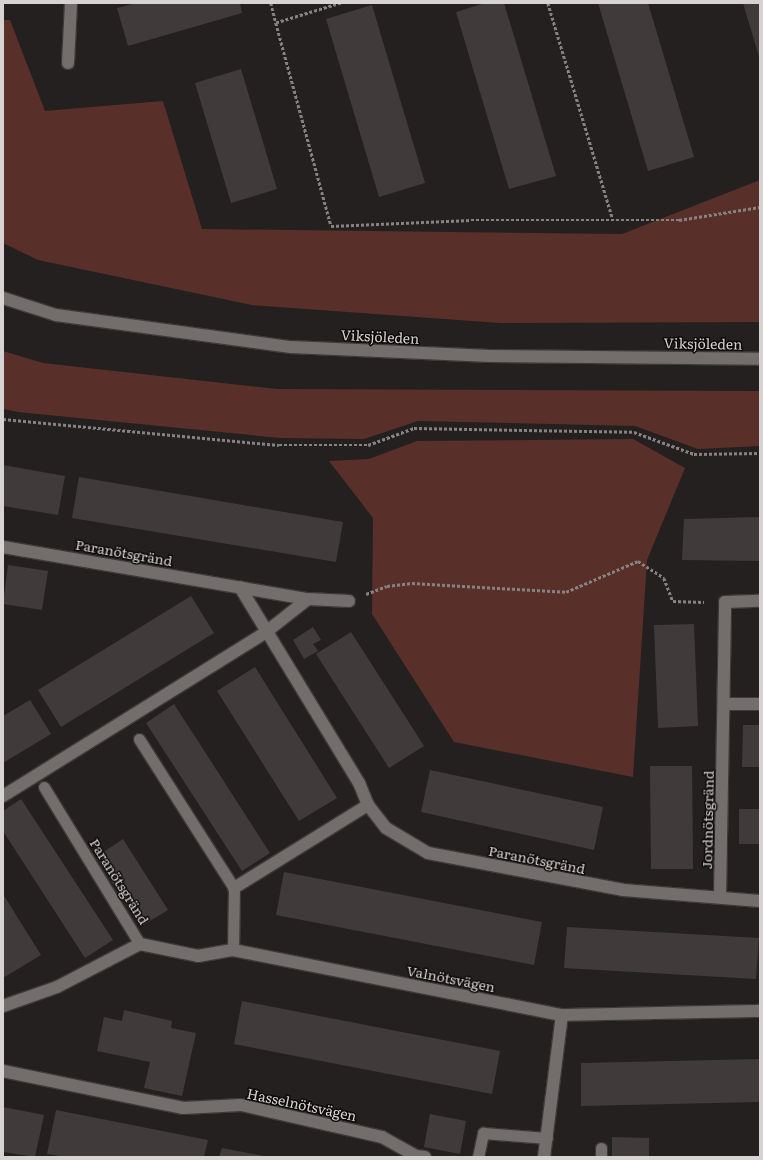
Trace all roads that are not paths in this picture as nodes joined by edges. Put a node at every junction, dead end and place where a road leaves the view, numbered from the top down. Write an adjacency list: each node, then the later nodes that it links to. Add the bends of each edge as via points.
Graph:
1 (71, 3): 2 (street)
2 (68, 63)
3 (3, 298): 4 (street, Viksjöleden, via 56,315 291,347 490,356)
4 (760, 359)
5 (3, 547): 6 (street, Paranötsgränd)
6 (240, 587): 7 (street, Paranötsgränd); 10 (street, Paranötsgränd)
7 (308, 598): 8 (street, Paranötsgränd); 10 (street)
8 (349, 601)
9 (760, 602): 11 (street, Jordnötsgränd, via 726,602)
10 (266, 632): 15 (street); 16 (street, Paranötsgränd, via 359,783)
11 (725, 704): 12 (street); 18 (street, Jordnötsgränd)
12 (760, 704)
13 (139, 739): 17 (lane)
14 (44, 788): 20 (lane, Paranötsgränd)
15 (3, 796)
16 (368, 805): 17 (street); 18 (street, Paranötsgränd, via 386,828 428,853 623,890)
17 (234, 888): 21 (lane)
18 (720, 896): 19 (street)
19 (760, 901)
20 (140, 944): 21 (street, Valnötsvägen, via 198,956); 22 (street, Paranötsgränd, via 57,987)
21 (233, 950): 24 (street, Valnötsvägen)
22 (3, 1006)
23 (760, 1011): 24 (street, Valnötsvägen)
24 (562, 1015): 26 (street)
25 (3, 1071): 27 (street, Hasselnötsvägen, via 183,1108 241,1105 382,1138 416,1156)
26 (547, 1138): 28 (lane, via 482,1133); 29 (street)
27 (425, 1157)
28 (478, 1157)
29 (544, 1157)

